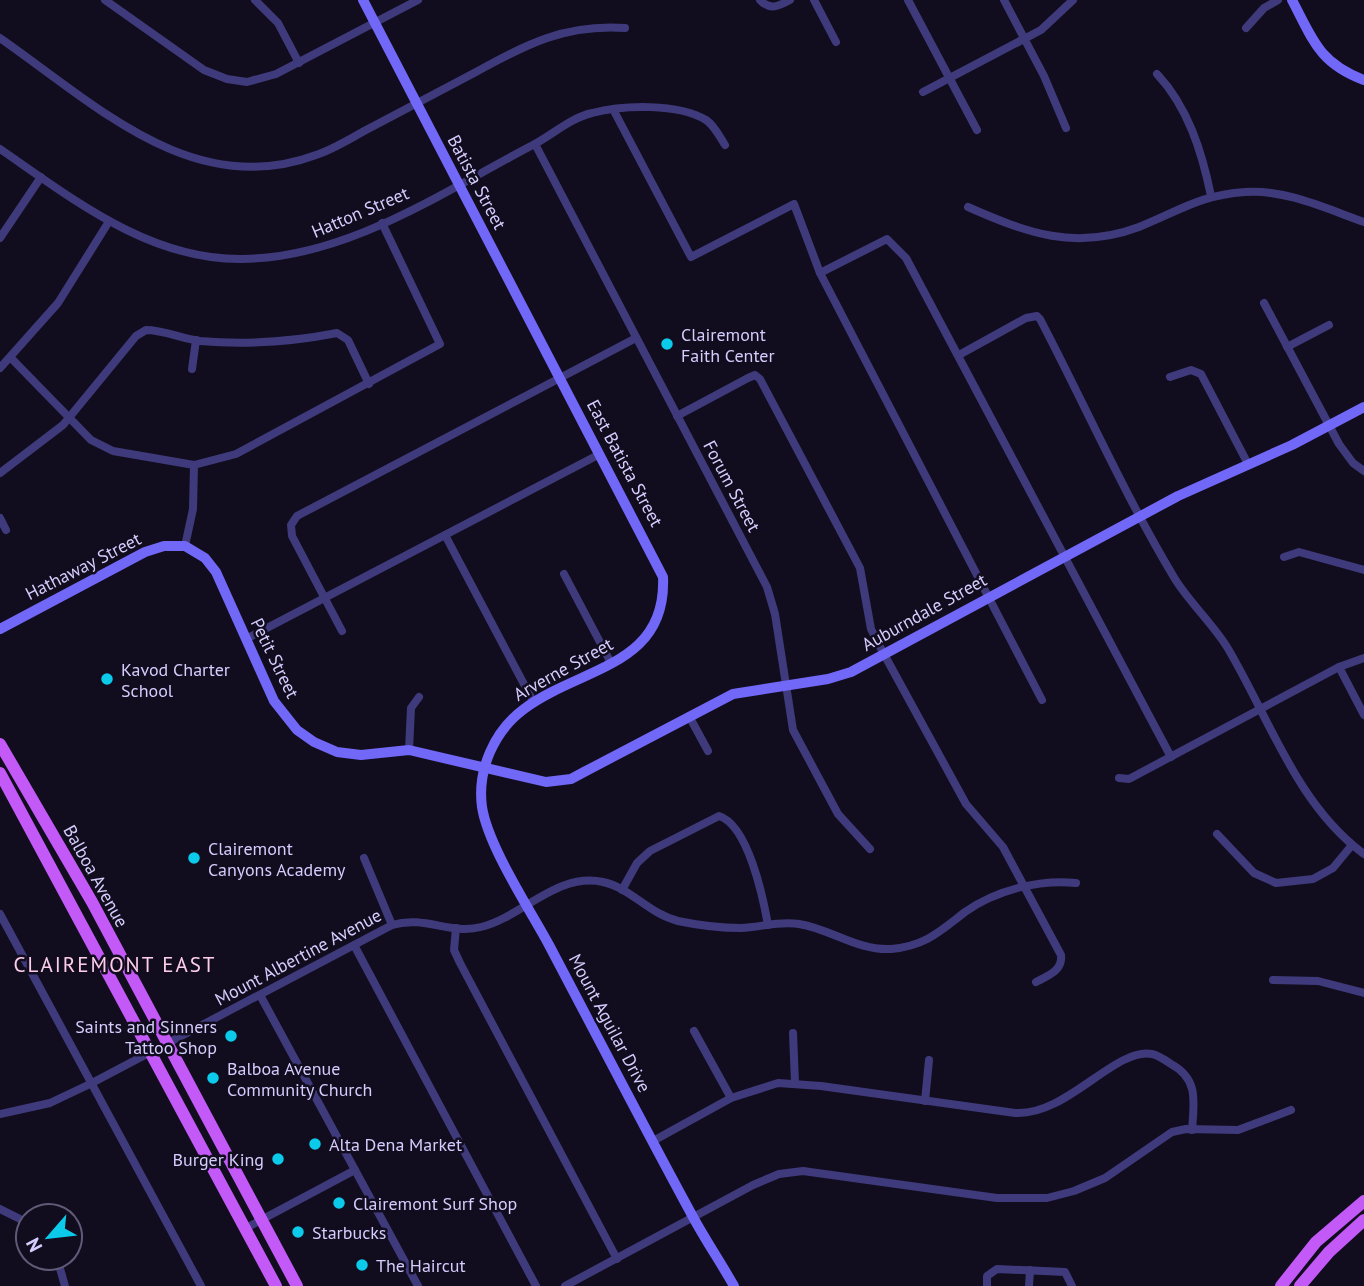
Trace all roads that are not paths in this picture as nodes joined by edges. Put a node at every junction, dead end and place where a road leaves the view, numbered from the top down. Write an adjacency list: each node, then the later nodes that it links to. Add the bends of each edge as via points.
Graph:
1 (104, 0): 19 (street, via 204,70 227,79 260,80)
2 (255, 0): 19 (street, via 278,23)
3 (363, 0): 13 (street, Batista Street)
4 (418, 0): 13 (street)
5 (761, 0): 6 (street, via 776,7)
6 (790, 0)
7 (814, 0): 18 (street)
8 (908, 0): 21 (street)
9 (1004, 0): 17 (street)
10 (1073, 0): 17 (street, via 1041,30)
11 (1278, 0): 15 (street)
12 (1292, 0): 22 (street, via 1318,51 1339,71)
13 (375, 23): 19 (street); 24 (street, Batista Street)
14 (625, 28): 24 (street, via 595,26 549,36)
15 (1246, 28)
16 (0, 38): 24 (street, via 147,141 232,168 274,167 318,155)
17 (1024, 38): 21 (street); 26 (street)
18 (836, 41)
19 (299, 63)
20 (1157, 74): 33 (street, via 1195,135)
21 (949, 78): 23 (street); 27 (street)
22 (1364, 80)
23 (923, 92)
24 (416, 104): 32 (street, Batista Street)
25 (614, 111): 28 (street, Hatton Street, via 580,118); 29 (street, Hatton Street, via 686,110 709,121); 39 (street, via 691,257 794,204)
26 (1066, 128)
27 (977, 131)
28 (535, 144): 32 (street, Hatton Street); 42 (street, Forum Street)
29 (725, 145)
30 (0, 149): 31 (street, Hatton Street)
31 (41, 177): 36 (street, Hatton Street); 38 (street)
32 (458, 184): 37 (street, Hatton Street); 50 (street, Batista Street)
33 (1211, 196): 34 (street, via 1138,227 1072,239 1026,233); 35 (street, via 1248,191 1284,195)
34 (968, 207)
35 (1364, 222)
36 (108, 223): 37 (street, Hatton Street, via 166,246 241,260 317,249); 46 (street, via 58,303)
37 (382, 223): 51 (street, via 440,344)
38 (0, 238)
39 (820, 273): 45 (street, via 887,239 894,243); 72 (street)
40 (1264, 303): 44 (street)
41 (1329, 325): 44 (street)
42 (636, 338): 50 (street); 53 (street, Forum Street)
43 (196, 340): 48 (street); 51 (street, via 248,344 337,333 348,340); 54 (street, via 146,330 136,336)
44 (1287, 347): 55 (street)
45 (959, 355): 61 (street, via 1037,316); 66 (street)
46 (11, 358): 47 (street); 54 (street)
47 (0, 368)
48 (192, 369)
49 (1171, 377): 57 (street, via 1191,370 1201,374)
50 (560, 379): 56 (street, East Batista Street); 71 (street, via 296,516 292,536)
51 (369, 384): 58 (street, via 236,454)
52 (1364, 407): 55 (street, Auburndale Street)
53 (677, 416): 76 (street, via 748,378 755,375 760,379 860,568 871,629); 80 (street, Forum Street, via 767,587)
54 (69, 418): 58 (street, via 91,440 113,451); 60 (street)
55 (1329, 426): 57 (street, Auburndale Street); 59 (street, via 1353,463)
56 (600, 454): 64 (street); 68 (street, East Batista Street)
57 (1248, 464): 61 (street, Auburndale Street)
58 (194, 465): 65 (street, via 193,509)
59 (1364, 471)
60 (0, 473)
61 (1141, 516): 66 (street, Auburndale Street); 84 (street, via 1177,581 1226,645)
62 (0, 518): 63 (street)
63 (6, 530)
64 (445, 535): 71 (street); 83 (street)
65 (185, 546): 73 (street, Hathaway Street, via 145,552); 75 (street, Petit Street, via 210,564)
66 (1065, 556): 72 (street, Auburndale Street); 90 (street)
67 (1284, 557): 69 (street, via 1299,552)
68 (659, 563): 78 (street, Arverne Street, via 664,601 659,621 640,643)
69 (1364, 570)
70 (564, 574): 78 (street)
71 (325, 598): 74 (street); 75 (street)
72 (987, 598): 76 (street, Auburndale Street); 82 (street)
73 (0, 629)
74 (342, 631)
75 (246, 639): 88 (street, Petit Street, via 274,701 306,737 349,754)
76 (884, 654): 80 (street, Auburndale Street, via 839,676); 100 (street, via 966,804 1003,847)
77 (1364, 658): 79 (street)
78 (611, 663): 83 (street, Arverne Street)
79 (1339, 667): 84 (street); 85 (street)
80 (786, 684): 86 (street, Auburndale Street, via 733,694); 96 (street, Forum Street, via 793,730 838,814)
81 (419, 697): 88 (street, via 411,708)
82 (1042, 700)
83 (534, 703): 91 (street, Arverne Street, via 498,736)
84 (1260, 708): 90 (street); 95 (street, via 1324,817)
85 (1364, 715)
86 (689, 716): 89 (street); 91 (street, Auburndale Street, via 571,779 546,782)
87 (0, 744): 114 (main road, Balboa Avenue)
88 (409, 750): 91 (street, Petit Street)
89 (708, 751)
90 (1171, 757): 93 (street, via 1129,779)
91 (484, 768): 102 (street, Mount Aguilar Drive, via 481,791 487,824)
92 (0, 773): 115 (main road, Balboa Avenue)
93 (1119, 778)
94 (1217, 834): 95 (street, via 1254,873 1276,883 1313,879 1333,868)
95 (1352, 845): 97 (street)
96 (870, 849)
97 (1364, 853)
98 (364, 858): 104 (street)
99 (1076, 883): 100 (street, Mount Albertine Avenue)
100 (1024, 886): 105 (street, Mount Albertine Avenue, via 968,911 936,936 894,949 863,946 799,924); 109 (street, via 1062,962 1058,970)
101 (622, 890): 102 (street, Mount Albertine Avenue, via 604,882 584,881); 105 (street, Mount Albertine Avenue, via 651,911 678,921 740,928); 105 (street, via 637,863 650,851 719,816 733,823 759,880)
102 (527, 904): 106 (street, Mount Albertine Avenue, via 482,927); 124 (street, Mount Aguilar Drive)
103 (0, 914): 118 (street)
104 (392, 925): 106 (street, Mount Albertine Avenue, via 420,920); 107 (street, Mount Albertine Avenue)
105 (768, 925)
106 (456, 928): 131 (street, via 454,950)
107 (354, 945): 111 (street, Mount Albertine Avenue); 137 (street)
108 (1273, 980): 110 (street, via 1318,981)
109 (1036, 982)
110 (1364, 993)
111 (260, 995): 114 (street, Mount Albertine Avenue); 125 (street)
112 (694, 1031): 119 (street)
113 (793, 1033): 117 (street)
114 (168, 1043): 115 (street, Mount Albertine Avenue); 128 (main road, Balboa Avenue)
115 (152, 1052): 118 (street, Mount Albertine Avenue); 130 (main road, Balboa Avenue)
116 (929, 1060): 120 (street)
117 (795, 1083): 119 (street, via 778,1083); 120 (street)
118 (90, 1084): 122 (street, Mount Albertine Avenue, via 50,1103); 133 (street)
119 (731, 1098): 124 (street)
120 (925, 1101): 123 (street, via 1038,1112 1063,1101 1130,1056 1152,1054 1187,1074 1195,1096)
121 (1291, 1110): 123 (street, via 1238,1130)
122 (0, 1114)
123 (1192, 1130): 127 (street, via 1172,1132 1105,1178 1047,1198 997,1198 803,1171 779,1174)
124 (653, 1141): 127 (street, Mount Aguilar Drive)
125 (355, 1170): 128 (street); 136 (street)
126 (1364, 1200): 143 (main road, via 1316,1242)
127 (693, 1217): 131 (street); 139 (street, Mount Aguilar Drive)
128 (262, 1219): 130 (street); 135 (main road, Balboa Avenue)
129 (1364, 1220): 144 (main road)
130 (246, 1228): 134 (main road, Balboa Avenue)
131 (617, 1259): 138 (street)
132 (1030, 1270): 140 (street, via 997,1269 987,1276); 141 (street); 142 (street, via 1065,1272)
133 (201, 1286)
134 (276, 1286)
135 (297, 1286)
136 (418, 1286)
137 (536, 1286)
138 (565, 1286)
139 (734, 1286)
140 (986, 1286)
141 (1029, 1286)
142 (1072, 1286)
143 (1281, 1286)
144 (1300, 1286)

